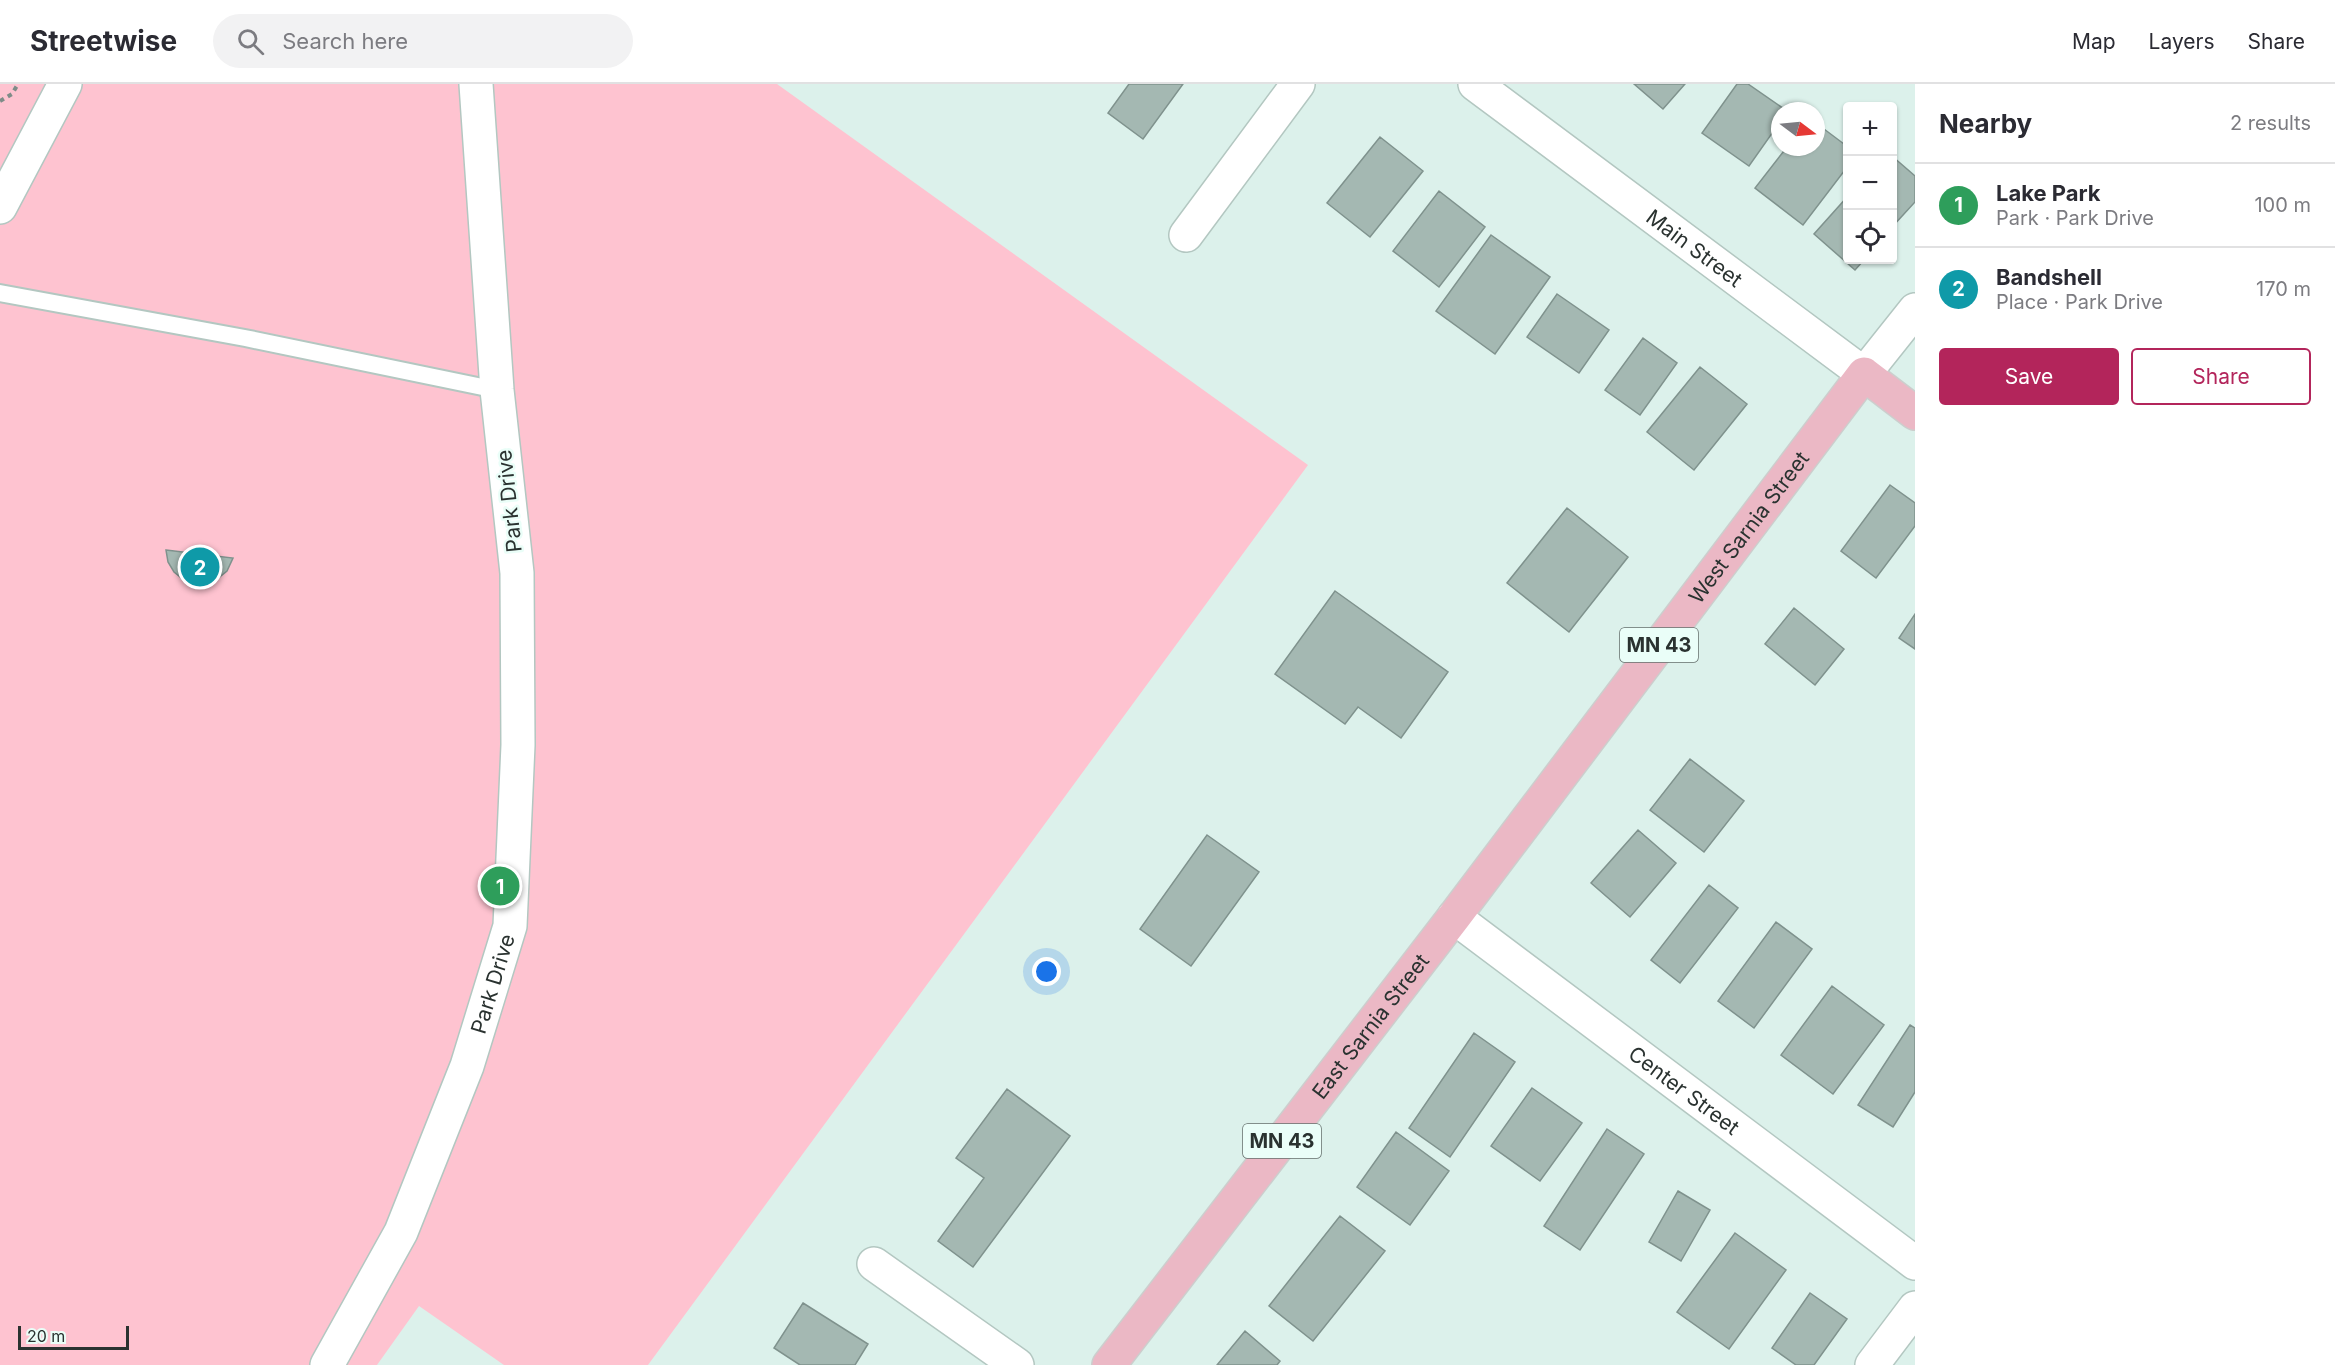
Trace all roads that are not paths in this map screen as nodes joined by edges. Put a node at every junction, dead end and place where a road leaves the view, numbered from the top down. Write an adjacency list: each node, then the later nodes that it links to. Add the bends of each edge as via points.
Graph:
1 (65, 84): 5 (street)
2 (476, 84): 10 (street, Park Drive)
3 (1298, 84): 6 (street)
4 (1475, 84): 9 (street, Main Street)
5 (0, 207)
6 (1186, 235)
7 (0, 293): 10 (lane)
8 (1915, 310): 9 (street, West Sarnia Street)
9 (1864, 374): 11 (main road, Main Street); 12 (main road, West Sarnia Street / MN 43)
10 (496, 390): 16 (street, Park Drive, via 517,573 518,745 510,926 467,1066 401,1232)
11 (1915, 413)
12 (1454, 916): 14 (street, Center Street); 18 (main road, East Sarnia Street / MN 43)
13 (874, 1263): 17 (street)
14 (1915, 1263)
15 (1915, 1308): 19 (street)
16 (327, 1365)
17 (1017, 1365)
18 (1109, 1365)
19 (1872, 1365)

